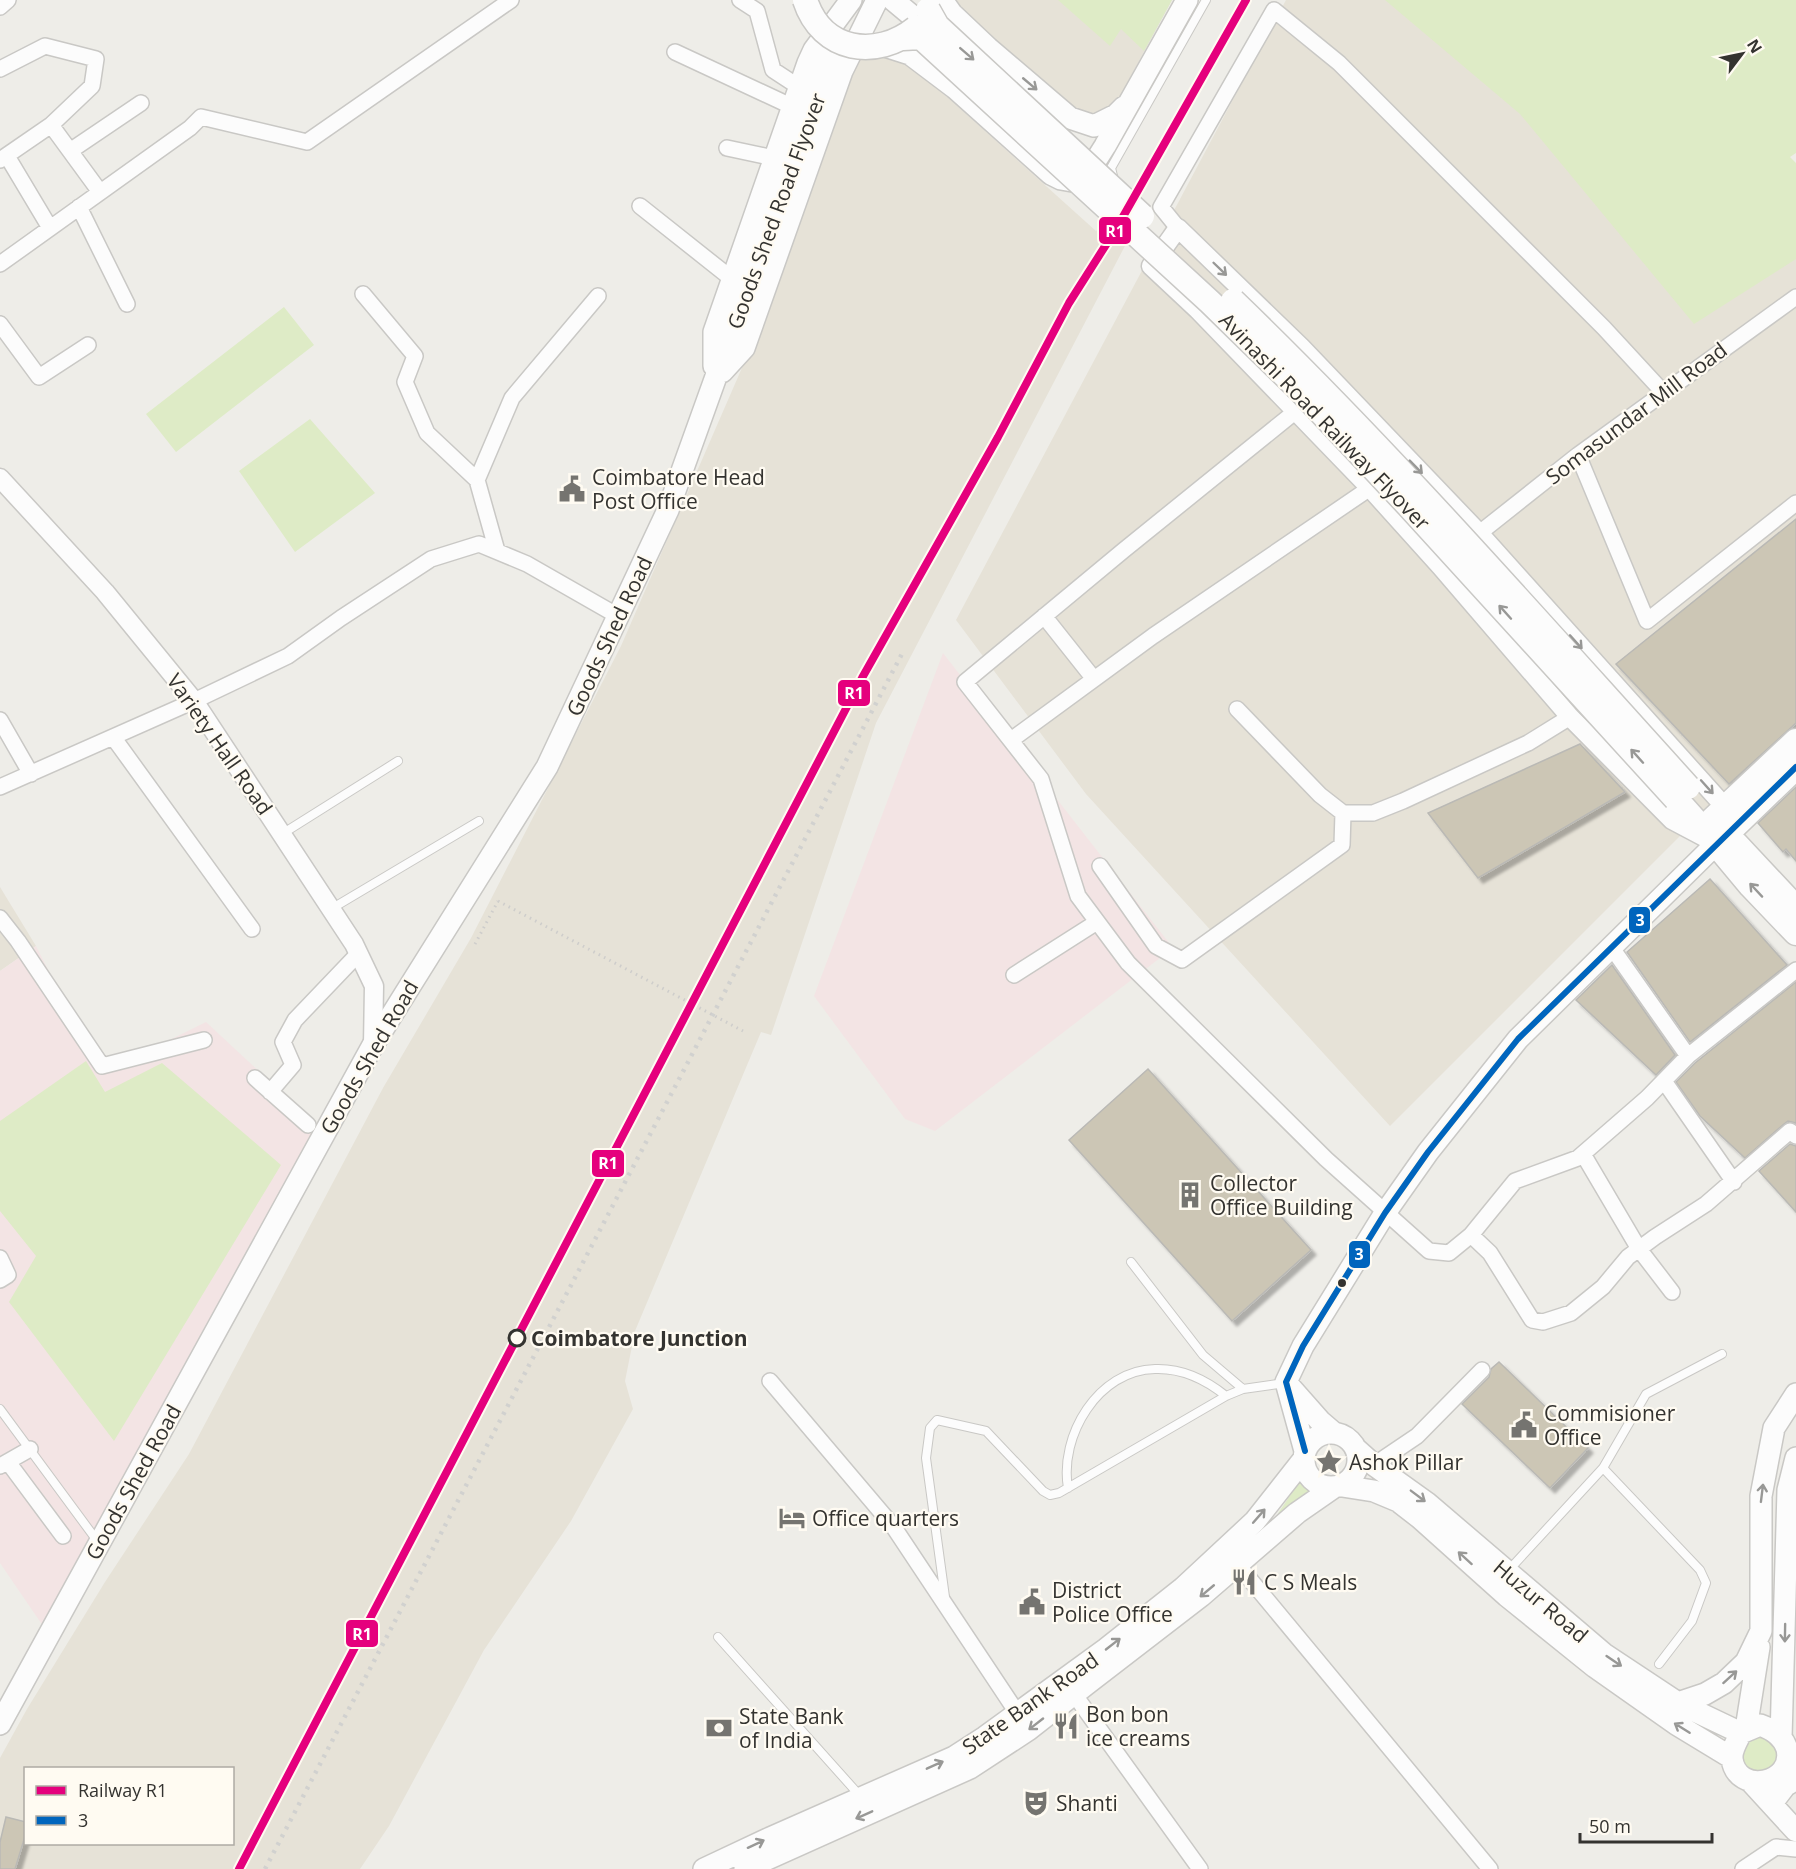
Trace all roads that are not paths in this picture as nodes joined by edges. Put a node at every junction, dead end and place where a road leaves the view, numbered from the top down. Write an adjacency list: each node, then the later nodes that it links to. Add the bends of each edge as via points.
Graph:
1 (8, 0): 9 (street)
2 (511, 0): 22 (street, via 307,142 201,117 190,129)
3 (740, 0): 14 (street, via 757,11 772,70)
4 (805, 0): 11 (main road, bridge, via 821,29)
5 (851, 0): 14 (main road, via 814,50)
6 (879, 0): 10 (main road); 36 (main road, via 842,71 744,348)
7 (1187, 0): 15 (main road)
8 (1206, 0): 23 (lane, via 1111,168)
9 (0, 7)
10 (918, 19): 11 (main road, bridge, via 861,47); 15 (main road, one-way to 15, via 952,14 1070,118 1094,126 1116,115); 15 (main road, via 910,54 955,88 1051,174 1078,182 1086,176); 63 (main road, Avinashi Road Railway Flyover, one-way to 63, bridge, via 936,26 951,39 1326,392 1404,475); 63 (main road, Avinashi Road Railway Flyover, one-way to 10, bridge, via 1301,391 1227,318 928,44 921,37)
11 (837, 40): 36 (main road, Goods Shed Road Flyover)
12 (675, 52): 14 (street)
13 (0, 69): 17 (street, via 45,46 96,59 92,86)
14 (796, 97): 21 (main road)
15 (1130, 100)
16 (141, 103): 19 (street)
17 (51, 125): 19 (street); 20 (street)
18 (728, 148): 21 (street)
19 (70, 151): 22 (street)
20 (4, 158): 26 (street)
21 (774, 158): 29 (main road)
22 (100, 192): 25 (street)
23 (1120, 204)
24 (640, 206): 29 (street)
25 (79, 207): 26 (street); 33 (street)
26 (50, 228): 28 (street)
27 (1178, 228): 37 (street, via 1161,207 1274,10 1348,71); 38 (street, via 1150,266); 45 (street, one-way to 45, via 1301,347)
28 (0, 263)
29 (732, 279): 36 (main road, via 714,332)
30 (363, 294): 41 (street, via 415,356 405,382 428,434)
31 (598, 296): 41 (street, via 512,398)
32 (1796, 297): 37 (street, Somasundar Mill Road)
33 (127, 304)
34 (0, 324): 35 (street, via 39,377)
35 (88, 345)
36 (714, 381): 49 (main road, Goods Shed Road, via 668,510)
37 (1663, 392): 39 (street, Somasundar Mill Road)
38 (1296, 411): 42 (street); 50 (street)
39 (1578, 454): 43 (street, via 1647,621); 45 (street, Somasundar Mill Road)
40 (0, 478): 52 (street, Variety Hall Road, via 105,592)
41 (477, 480): 47 (street)
42 (1370, 488): 48 (street); 51 (street)
43 (1796, 503)
44 (1440, 526): 46 (main road)
45 (1479, 533): 46 (street, Somasundar Mill Road); 66 (street, one-way to 66)
46 (1462, 549): 48 (street, Somasundar Mill Road)
47 (497, 551): 49 (street); 52 (street, via 479,544 431,559 288,656)
48 (1441, 567): 54 (street)
49 (618, 616): 80 (main road, Goods Shed Road, via 548,767)
50 (1044, 616): 51 (street); 57 (street, via 965,682)
51 (1094, 679): 57 (street)
52 (194, 701): 56 (street); 67 (street, Variety Hall Road)
53 (1237, 709): 64 (street, via 1320,795)
54 (1570, 717): 64 (street, via 1528,743 1403,801 1373,813); 66 (street, via 1672,820)
55 (0, 720): 61 (street)
56 (113, 737): 61 (street); 73 (street)
57 (1011, 740): 72 (street, via 1041,779 1078,896)
58 (1796, 741): 66 (main road)
59 (398, 761): 67 (lane)
60 (1796, 767): 66 (main road)
61 (31, 774): 62 (street)
62 (0, 787)
63 (1682, 793): 66 (main road, Avinashi Road Railway Flyover)
64 (1343, 813): 68 (street, via 1342,845 1182,960 1156,946)
65 (478, 821): 70 (lane)
66 (1724, 826): 69 (main road); 74 (main road, one-way to 66, via 1751,886); 75 (main road)
67 (282, 834): 70 (street, Variety Hall Road)
68 (1100, 867)
69 (1796, 908)
70 (331, 909): 76 (street, Variety Hall Road)
71 (0, 918): 79 (street, via 102,1066)
72 (1097, 922): 78 (street); 89 (street, via 1128,963)
73 (252, 929)
74 (1796, 933)
75 (1612, 948): 81 (street); 89 (main road, via 1518,1039)
76 (358, 953): 80 (street, Variety Hall Road, via 374,986); 84 (street, via 295,1020 283,1042 293,1065)
77 (1796, 970): 81 (street)
78 (1014, 975)
79 (204, 1040)
80 (373, 1045): 115 (main road, Goods Shed Road)
81 (1688, 1056): 83 (street)
82 (255, 1078): 84 (street)
83 (1664, 1081): 87 (street); 88 (street)
84 (270, 1092): 85 (street)
85 (308, 1125)
86 (1794, 1129): 88 (street)
87 (1583, 1154): 90 (street, via 1515,1181); 91 (street)
88 (1734, 1182): 91 (street)
89 (1385, 1213): 90 (street, via 1429,1251 1449,1253); 99 (main road, via 1303,1346)
90 (1471, 1235): 91 (street, via 1490,1253 1532,1320 1543,1322 1571,1313)
91 (1639, 1249): 95 (street)
92 (0, 1258): 94 (street, via 8,1275)
93 (1131, 1262): 100 (lane, via 1203,1355)
94 (0, 1280)
95 (1672, 1292)
96 (1722, 1354): 111 (lane, via 1646,1394)
97 (1482, 1370): 110 (street, via 1417,1436)
98 (770, 1381): 118 (street, via 893,1526)
99 (1286, 1382): 100 (lane); 104 (main road); 107 (main road)
100 (1243, 1389): 102 (lane)
101 (1796, 1394): 119 (main road, one-way to 101, via 1761,1496 1774,1428)
102 (1226, 1395): 113 (lane); 113 (lane, via 1209,1382 1181,1371 1136,1371 1116,1382 1086,1407 1076,1426 1065,1471)
103 (0, 1408): 106 (lane)
104 (1334, 1433): 105 (main road, via 1350,1440); 107 (main road, via 1316,1437)
105 (1355, 1448): 110 (main road, Huzur Road); 112 (main road, via 1355,1474)
106 (30, 1449): 109 (street); 115 (lane)
107 (1304, 1455): 112 (main road, via 1304,1469 1316,1484); 124 (main road, State Bank Road, one-way to 107, via 1106,1649 1221,1554 1255,1521)
108 (1796, 1458): 127 (main road, one-way to 127, via 1788,1491)
109 (4, 1464): 114 (street)
110 (1374, 1465): 117 (main road, Huzur Road, one-way to 117, via 1427,1503)
111 (1603, 1468): 117 (lane); 121 (lane, via 1700,1570 1706,1583 1692,1621)
112 (1337, 1487): 116 (main road, State Bank Road, via 1297,1513); 128 (main road, Huzur Road, one-way to 112, via 1595,1667 1398,1501 1374,1491)
113 (1068, 1488): 118 (lane, via 1050,1495 986,1431 937,1420 930,1428 926,1458)
114 (63, 1536)
115 (99, 1544): 125 (main road, Goods Shed Road)
116 (1238, 1565): 122 (main road, State Bank Road, one-way to 122); 138 (street)
117 (1507, 1572): 123 (main road, Huzur Road, one-way to 123, via 1604,1654)
118 (946, 1606): 124 (street)
119 (1761, 1631): 123 (main road, one-way to 119, via 1724,1683 1746,1662); 126 (main road)
120 (718, 1637): 131 (lane)
121 (1659, 1664)
122 (1074, 1694): 136 (main road, State Bank Road, one-way to 136, via 970,1768); 137 (street)
123 (1678, 1704): 126 (main road, Huzur Road)
124 (1017, 1714): 131 (main road, State Bank Road, one-way to 124, via 954,1757)
125 (0, 1724)
126 (1743, 1731): 127 (main road, via 1760,1725 1772,1729); 128 (main road)
127 (1788, 1751): 130 (main road, via 1781,1773 1773,1779)
128 (1732, 1758): 130 (main road, via 1743,1779)
129 (1796, 1779): 132 (main road)
130 (1752, 1783): 132 (main road)
131 (861, 1797): 135 (main road, State Bank Road, one-way to 131)
132 (1772, 1803): 133 (main road)
133 (1796, 1831)
134 (1796, 1849): 139 (street, via 1776,1847)
135 (704, 1869)
136 (746, 1869)
137 (1200, 1869)
138 (1490, 1869)
139 (1743, 1869)

